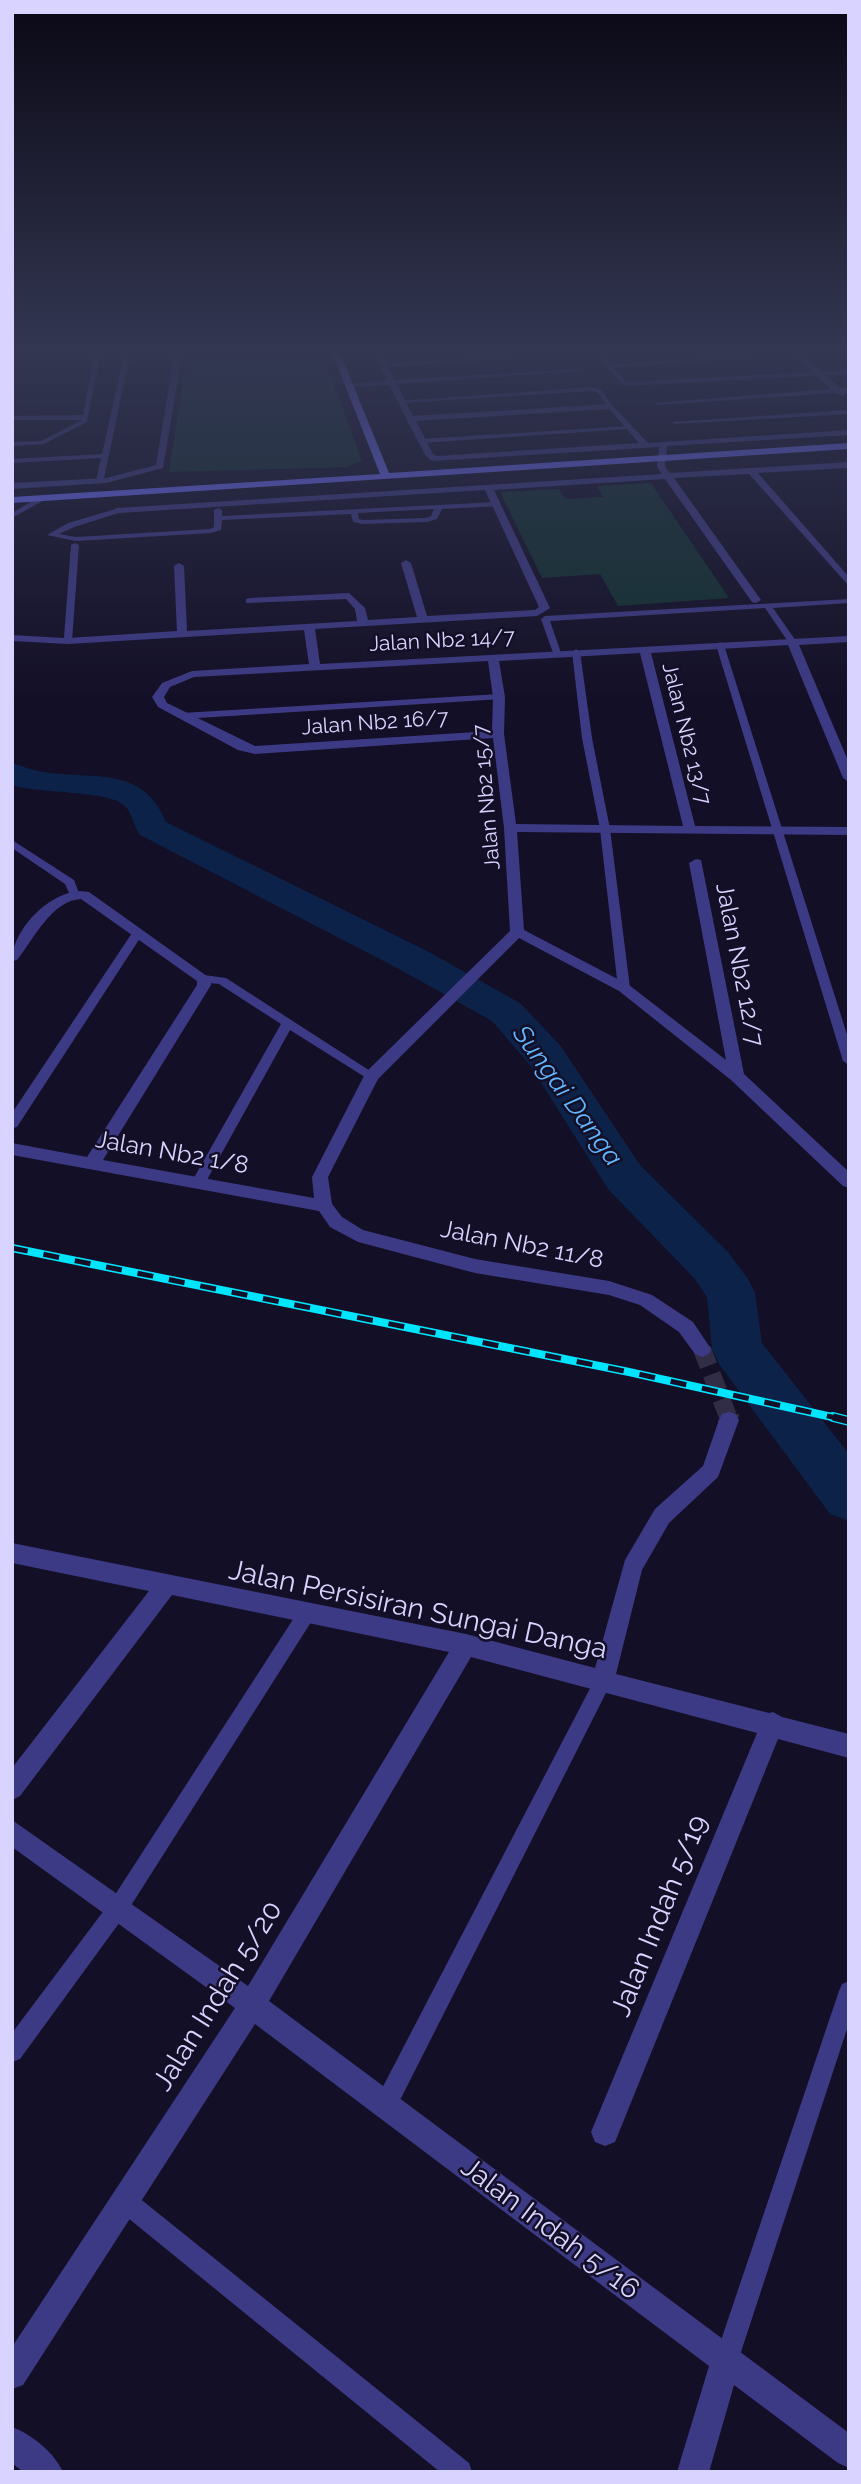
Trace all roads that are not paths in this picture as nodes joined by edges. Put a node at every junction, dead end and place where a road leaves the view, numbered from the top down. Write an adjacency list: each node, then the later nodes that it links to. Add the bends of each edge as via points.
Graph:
1 (102, 471): 9 (lane)
2 (149, 471): 9 (street)
3 (383, 471): 7 (street)
4 (456, 471): 7 (street)
5 (664, 471): 8 (street)
6 (752, 471): 8 (street); 22 (street)
7 (385, 475): 12 (street)
8 (669, 477): 11 (street); 23 (street)
9 (100, 481): 10 (street)
10 (12, 486)
11 (489, 489): 14 (street); 15 (street)
12 (42, 499): 13 (street); 17 (lane)
13 (12, 500)
14 (496, 503): 18 (lane, via 439,507 434,517 426,520 362,522 354,512); 27 (street, via 545,608 522,615)
15 (218, 505): 16 (street); 18 (lane)
16 (119, 510): 18 (lane, via 51,536 211,531 218,528)
17 (12, 516)
18 (219, 519)
19 (75, 545): 33 (lane)
20 (406, 563): 27 (street)
21 (179, 566): 30 (street)
22 (849, 583)
23 (756, 600)
24 (250, 601): 28 (street, via 349,596 360,608)
25 (849, 601): 26 (lane)
26 (767, 605): 34 (lane); 38 (lane, via 545,619)
27 (423, 619): 28 (street)
28 (363, 624): 29 (street)
29 (309, 627): 30 (street); 40 (street)
30 (182, 634): 33 (street)
31 (12, 638): 33 (lane)
32 (849, 639): 34 (street, Jalan Nb2 14/7)
33 (68, 641)
34 (792, 641): 35 (street, Jalan Nb2 14/7); 45 (street)
35 (720, 645): 36 (street, Jalan Nb2 14/7); 49 (lane)
36 (644, 648): 37 (street, Jalan Nb2 14/7); 48 (street, Jalan Nb2 13/7)
37 (576, 652): 38 (street, Jalan Nb2 14/7); 47 (lane)
38 (557, 653): 39 (street, Jalan Nb2 14/7)
39 (493, 658): 40 (street, Jalan Nb2 14/7); 41 (street, Jalan Nb2 15/7)
40 (315, 667): 42 (street, Jalan Nb2 14/7, via 192,674 178,679 166,685 159,696 162,705)
41 (499, 697): 42 (lane); 43 (street, Jalan Nb2 15/7)
42 (182, 716): 44 (street, Jalan Nb2 14/7)
43 (498, 734): 44 (street, Jalan Nb2 16/7); 46 (street, Jalan Nb2 15/7)
44 (254, 750)
45 (849, 778)
46 (510, 828): 47 (street); 55 (street, Jalan Nb2 15/7)
47 (605, 829): 48 (street); 58 (lane)
48 (690, 830): 49 (street)
49 (776, 831): 50 (street); 60 (lane)
50 (849, 831)
51 (12, 843): 53 (lane, via 70,882)
52 (696, 863): 62 (street, Jalan Nb2 12/7)
53 (74, 893): 54 (street); 56 (street, via 60,898)
54 (138, 932): 57 (street); 63 (lane)
55 (517, 932): 58 (street); 61 (street)
56 (12, 957)
57 (204, 979): 59 (lane, via 222,981); 65 (street)
58 (624, 988): 62 (street)
59 (288, 1023): 61 (lane); 67 (lane)
60 (849, 1061)
61 (372, 1076): 68 (street, via 320,1177)
62 (737, 1076): 66 (street)
63 (12, 1124)
64 (12, 1149): 65 (street, Jalan Nb2 1/8)
65 (92, 1164): 67 (street, Jalan Nb2 1/8)
66 (849, 1182)
67 (198, 1183): 68 (street, Jalan Nb2 1/8)
68 (324, 1206): 69 (street, Jalan Nb2 11/8, via 336,1222 358,1235 475,1266 609,1288 646,1300 686,1327)
69 (702, 1349)
70 (729, 1420): 75 (street, via 711,1471 662,1516 632,1567)
71 (13, 1554): 72 (street, Jalan Persisiran Sungai Danga)
72 (166, 1586): 73 (street, Jalan Persisiran Sungai Danga); 78 (street)
73 (307, 1614): 74 (street, Jalan Persisiran Sungai Danga); 80 (lane)
74 (466, 1644): 75 (street, Jalan Persisiran Sungai Danga); 82 (street, Jalan Indah 5/20)
75 (603, 1681): 76 (street, Jalan Persisiran Sungai Danga); 84 (lane)
76 (773, 1723): 77 (street, Jalan Persisiran Sungai Danga); 85 (street, Jalan Indah 5/19)
77 (849, 1746)
78 (12, 1788)
79 (12, 1832): 80 (street, Jalan Indah 5/16)
80 (118, 1908): 82 (street, Jalan Indah 5/16); 83 (lane)
81 (849, 1991): 87 (lane)
82 (252, 2005): 84 (street, Jalan Indah 5/16); 86 (street, Jalan Indah 5/20)
83 (12, 2051)
84 (385, 2106): 87 (street, Jalan Indah 5/16)
85 (605, 2132)
86 (125, 2201): 88 (street, Jalan Indah 5/20); 92 (lane)
87 (726, 2361): 90 (street, Jalan Indah 5/16); 93 (street)
88 (12, 2374)
89 (12, 2442): 91 (street)
90 (849, 2452)
91 (47, 2472)
92 (460, 2472)
93 (693, 2472)

